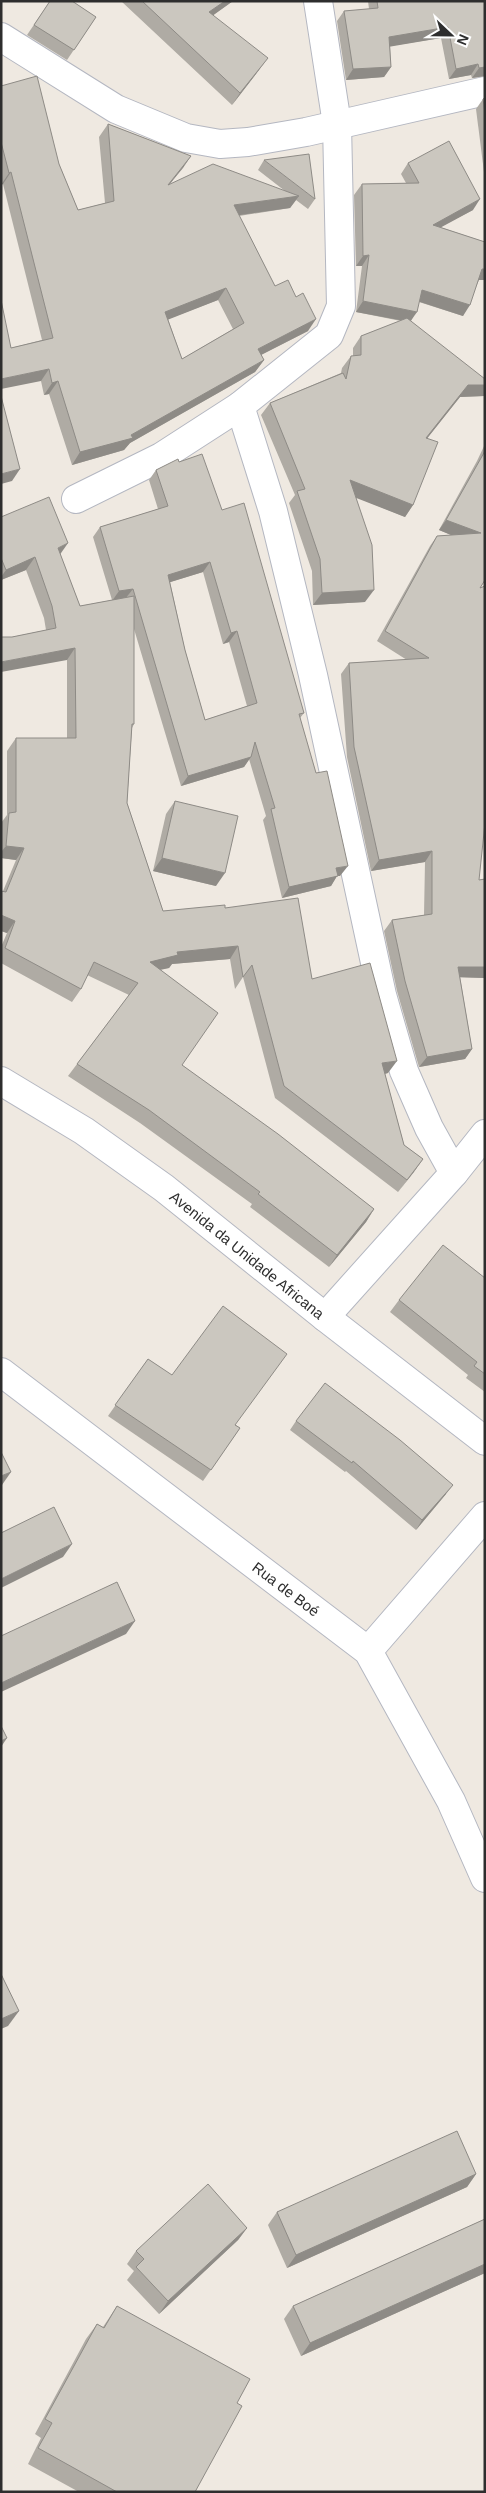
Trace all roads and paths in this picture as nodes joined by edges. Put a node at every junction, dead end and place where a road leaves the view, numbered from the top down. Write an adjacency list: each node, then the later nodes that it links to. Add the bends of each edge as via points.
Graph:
1 (318, 1): 4 (street)
2 (1, 37): 4 (street, via 116,108 186,138 220,144 248,142)
3 (485, 90): 4 (street)
4 (337, 124): 5 (street, via 341,306 329,335)
5 (240, 406): 6 (street, via 161,457); 9 (street, via 273,511 313,675 382,995 404,1071 429,1128)
6 (76, 499)
7 (1, 1082): 10 (street, Avenida da Unidade Africana, via 84,1131 164,1188)
8 (485, 1134): 9 (street)
9 (454, 1173): 10 (street)
10 (324, 1317): 12 (street, Avenida da Unidade Africana)
11 (1, 1372): 14 (street, Rua de Boé)
12 (485, 1441)
13 (485, 1516): 14 (street)
14 (368, 1651): 15 (street, Rua de Boé, via 451,1801)
15 (485, 1878)

